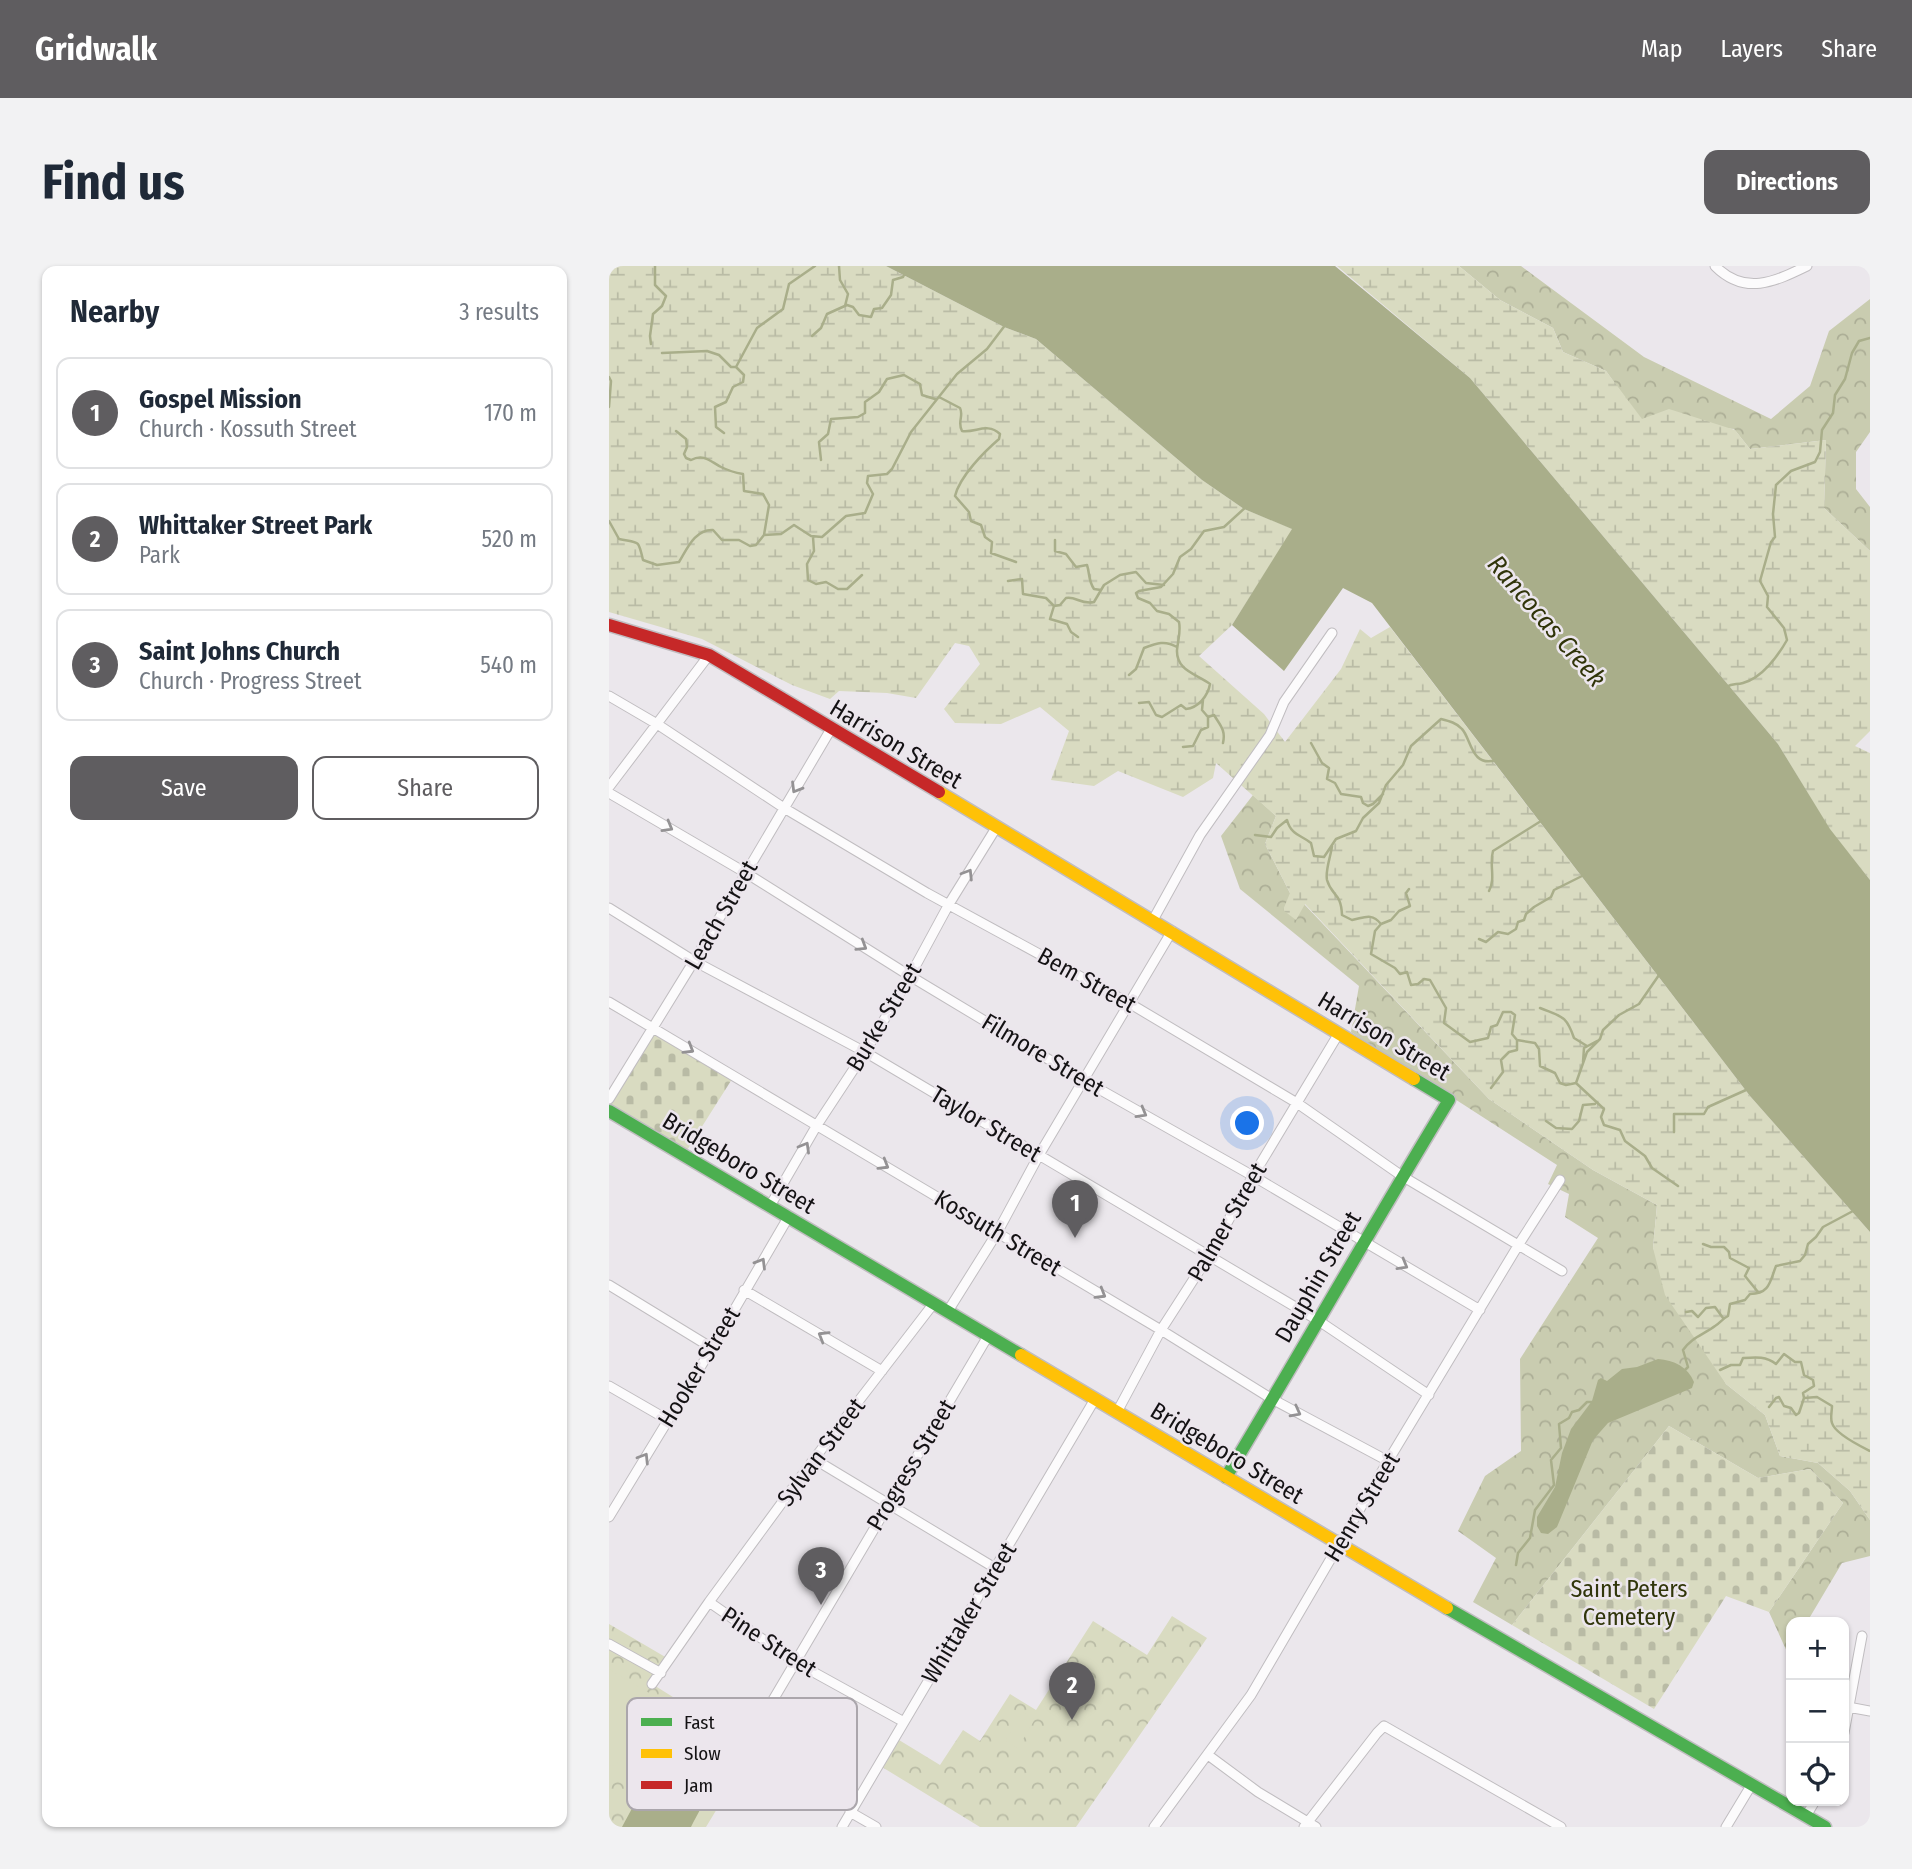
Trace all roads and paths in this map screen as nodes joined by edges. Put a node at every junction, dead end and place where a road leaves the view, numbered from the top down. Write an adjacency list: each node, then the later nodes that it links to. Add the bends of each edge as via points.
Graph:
1 (1715, 266): 2 (street, via 1732,279 1750,284 1767,283)
2 (1807, 266)
3 (609, 625): 5 (main road, Harrison Street)
4 (1332, 634): 15 (street, via 1284,702 1270,735 1200,835)
5 (709, 655): 7 (street); 8 (main road, Harrison Street)
6 (609, 696): 7 (street, Bem Street)
7 (657, 724): 9 (street); 10 (street, Bem Street)
8 (831, 729): 10 (street, Leach Street, one-way to 10); 11 (main road, Harrison Street)
9 (609, 790): 12 (street, Filmore Street, one-way to 12)
10 (784, 808): 12 (street, Leach Street); 13 (street, Bem Street)
11 (996, 828): 13 (street, Burke Street, one-way to 11); 15 (main road, Harrison Street)
12 (745, 873): 17 (street, Leach Street); 18 (street, Filmore Street, one-way to 18)
13 (949, 904): 18 (street, Burke Street); 20 (street, Bem Street)
14 (609, 908): 17 (street, Taylor Street)
15 (1153, 920): 16 (main road, Harrison Street)
16 (1172, 932): 20 (street); 22 (main road, Harrison Street)
17 (694, 961): 21 (street, Leach Street); 23 (street, Taylor Street)
18 (910, 976): 23 (street, Burke Street); 24 (street, Filmore Street)
19 (609, 1002): 21 (street, Kossuth Street)
20 (1129, 1003): 24 (street); 27 (street, Bem Street)
21 (653, 1028): 25 (street, Leach Street); 29 (street, Kossuth Street, one-way to 29)
22 (1339, 1033): 26 (main road, Harrison Street); 27 (street, Palmer Street)
23 (865, 1052): 29 (street, Burke Street); 30 (street, Taylor Street)
24 (1083, 1080): 30 (street); 31 (street, Filmore Street, one-way to 31)
25 (609, 1100)
26 (1449, 1100): 32 (main road, Dauphin Street)
27 (1297, 1104): 31 (street, Palmer Street); 32 (street, Bem Street)
28 (609, 1111): 34 (main road, Bridgeboro Street)
29 (817, 1125): 34 (street, Burke Street, one-way to 29); 36 (street, Kossuth Street, one-way to 36)
30 (1039, 1155): 36 (street); 39 (street, Taylor Street)
31 (1253, 1175): 37 (street, Filmore Street); 39 (street, Palmer Street)
32 (1402, 1176): 37 (main road, Dauphin Street); 38 (street, Bem Street)
33 (1560, 1180): 38 (street, Henry Street)
34 (770, 1206): 35 (main road, Bridgeboro Street)
35 (789, 1216): 42 (street, Hooker Street, one-way to 35); 43 (main road, Bridgeboro Street)
36 (997, 1233): 45 (street); 47 (street, Kossuth Street, one-way to 47)
37 (1363, 1241): 44 (street, Filmore Street, one-way to 44); 46 (main road, Dauphin Street)
38 (1519, 1244): 40 (street, Bem Street); 44 (street, Henry Street)
39 (1208, 1256): 46 (street, Taylor Street); 47 (street, Palmer Street)
40 (1562, 1270)
41 (609, 1285): 49 (street)
42 (744, 1290): 49 (street, Hooker Street); 50 (street, one-way to 42)
43 (934, 1303): 45 (main road, Bridgeboro Street); 50 (street, Sylvan Street)
44 (1480, 1310): 52 (street, Henry Street)
45 (948, 1311): 48 (main road, Bridgeboro Street)
46 (1319, 1321): 52 (street, Taylor Street); 54 (main road, Dauphin Street)
47 (1161, 1330): 54 (street, Kossuth Street); 55 (street, Palmer Street)
48 (988, 1336): 53 (main road, Bridgeboro Street); 60 (street, Progress Street)
49 (712, 1348): 56 (street, Hooker Street)
50 (882, 1371): 57 (street, Sylvan Street)
51 (609, 1386): 56 (street)
52 (1429, 1395): 58 (street, Henry Street)
53 (1095, 1399): 55 (main road, Bridgeboro Street); 63 (street, Whittaker Street)
54 (1272, 1399): 58 (street, Kossuth Street, one-way to 58); 59 (main road, Dauphin Street)
55 (1117, 1412): 59 (main road, Bridgeboro Street)
56 (668, 1420): 61 (street, Hooker Street, one-way to 56)
57 (814, 1459): 60 (street); 64 (street, Sylvan Street)
58 (1388, 1461): 62 (street, Henry Street)
59 (1226, 1477): 62 (main road, Bridgeboro Street)
60 (888, 1503): 63 (street); 67 (street, Progress Street)
61 (609, 1517)
62 (1339, 1544): 75 (street, Henry Street, via 1251,1695); 76 (main road, Bridgeboro Street)
63 (995, 1568): 74 (street, Whittaker Street)
64 (709, 1602): 67 (street, Pine Street); 68 (street, Sylvan Street)
65 (1862, 1636): 71 (street)
66 (609, 1644): 68 (street)
67 (797, 1663): 70 (street, Progress Street); 74 (street, Pine Street)
68 (661, 1673): 69 (street, Sylvan Street)
69 (652, 1684)
70 (775, 1698)
71 (1849, 1702)
72 (1849, 1707): 73 (street)
73 (1870, 1711)
74 (904, 1721): 77 (street, Whittaker Street)
75 (1208, 1755): 81 (street); 84 (street, Henry Street)
76 (1752, 1784): 80 (main road, Bridgeboro Street); 86 (street)
77 (857, 1800)
78 (1812, 1806): 80 (street)
79 (850, 1812): 82 (street, Whittaker Street); 83 (street)
80 (1806, 1816): 87 (main road, Bridgeboro Street)
81 (1310, 1825): 85 (street, via 1384,1726)
82 (842, 1827)
83 (876, 1827)
84 (1154, 1827)
85 (1561, 1827)
86 (1726, 1827)
87 (1825, 1827)

